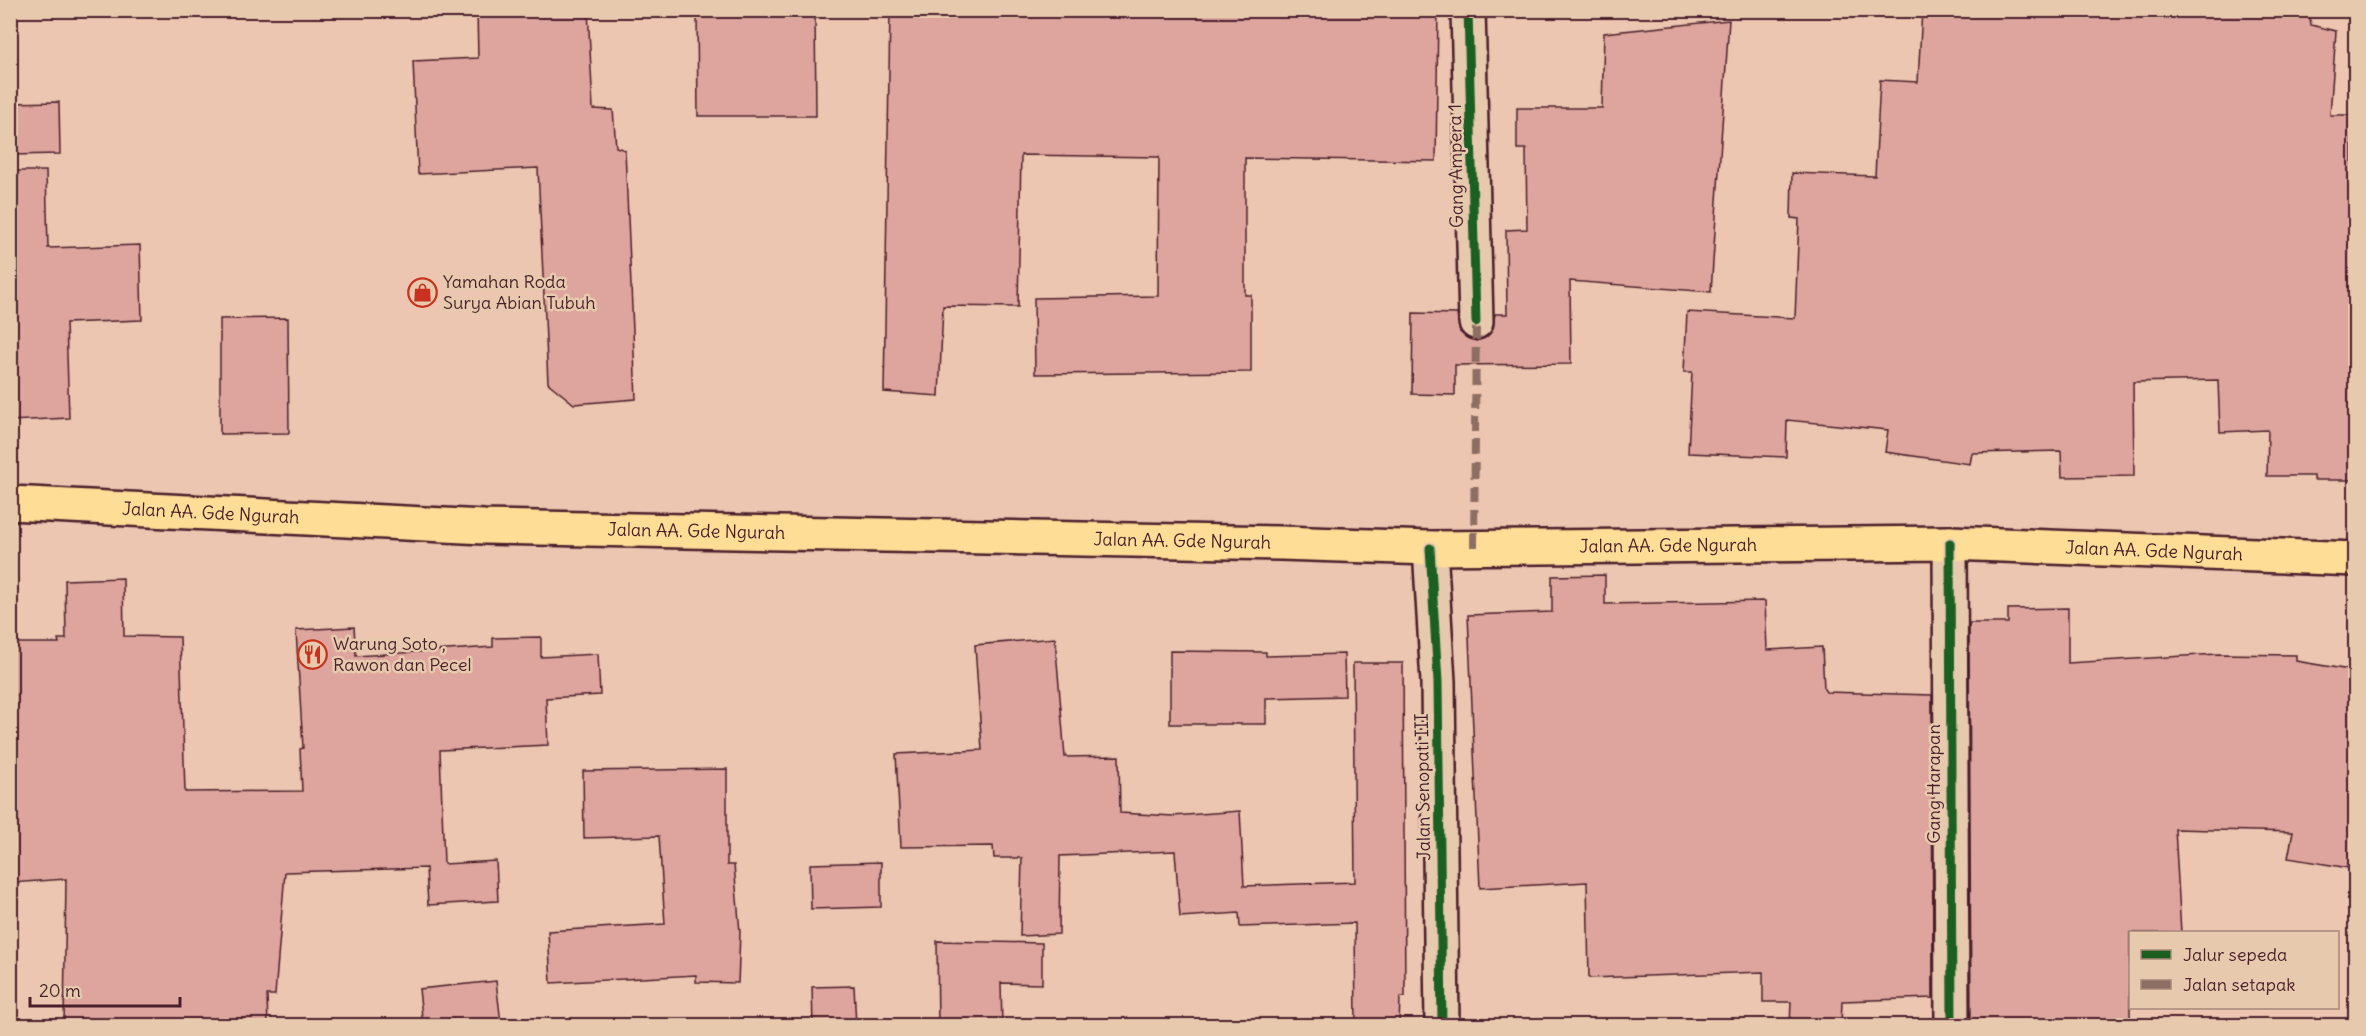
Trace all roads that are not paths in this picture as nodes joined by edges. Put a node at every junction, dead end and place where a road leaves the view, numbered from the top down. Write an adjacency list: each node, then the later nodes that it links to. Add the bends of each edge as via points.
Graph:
1 (1468, 10): 2 (street, Gang Ampera 1)
2 (1476, 321)
3 (10, 503): 5 (main road, Jalan AA. Gde Ngurah, via 484,527)
4 (1950, 543): 5 (main road, Jalan AA. Gde Ngurah); 6 (main road, Jalan AA. Gde Ngurah); 8 (street, Gang Harapan)
5 (1430, 548): 7 (street, Jalan Senopati III, via 1438,694)
6 (2355, 559)
7 (1442, 1026)
8 (1952, 1026)

